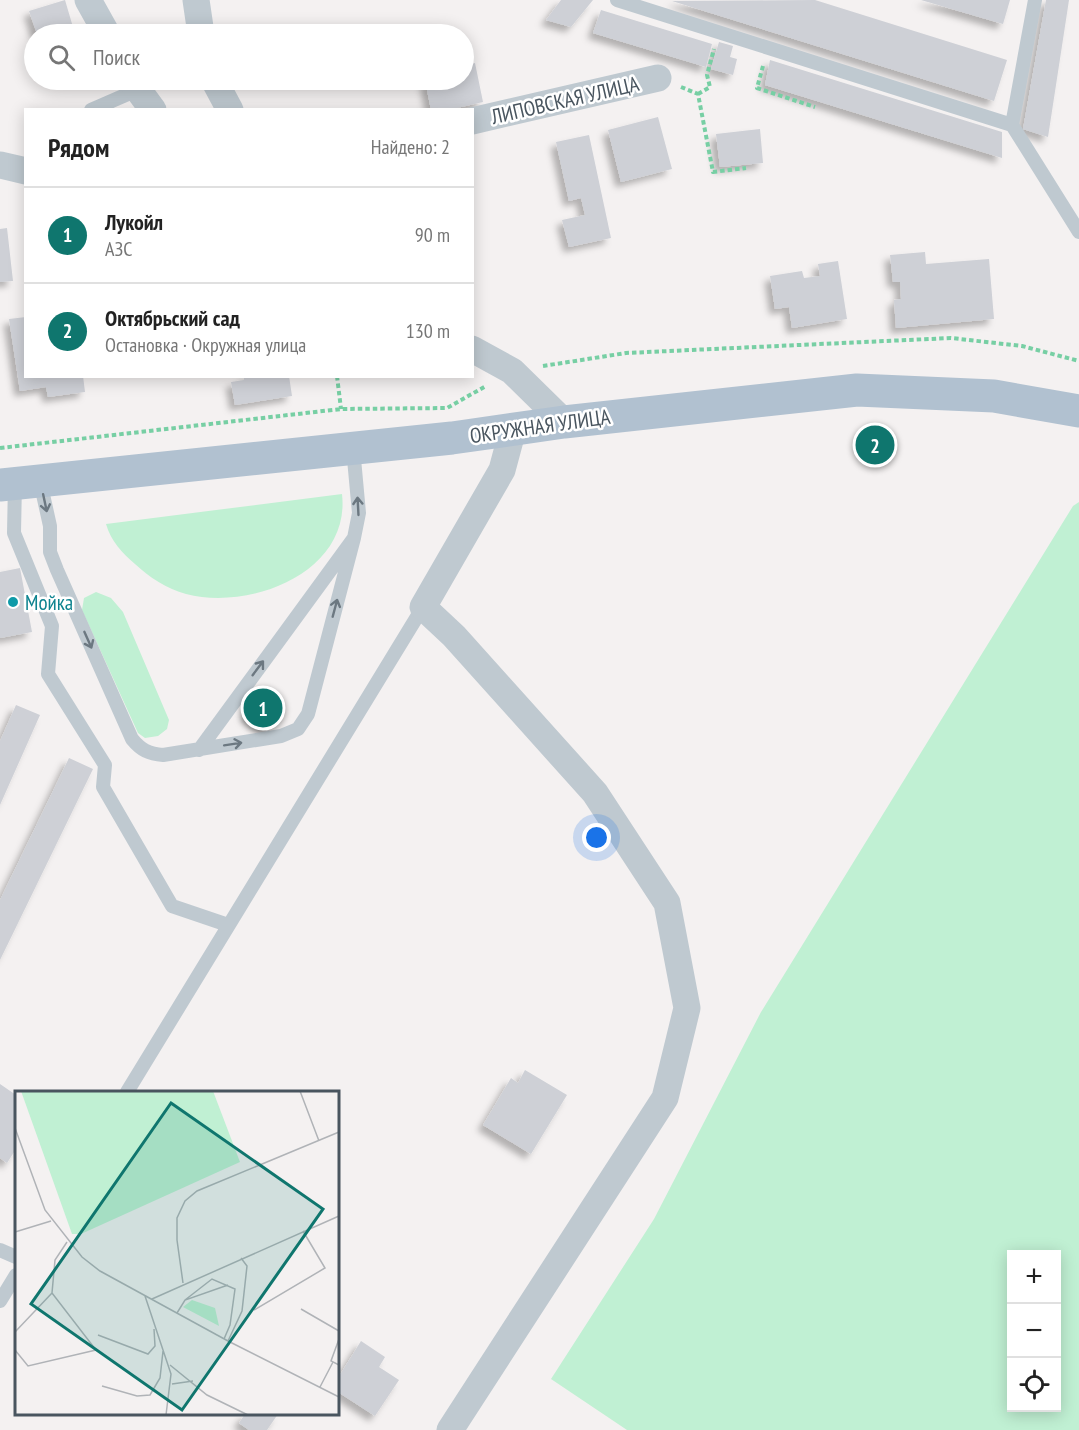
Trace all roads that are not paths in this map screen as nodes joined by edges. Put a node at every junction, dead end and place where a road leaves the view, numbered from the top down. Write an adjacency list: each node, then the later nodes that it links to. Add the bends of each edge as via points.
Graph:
1 (88, 0): 5 (street)
2 (196, 0): 6 (street)
3 (617, 0): 13 (lane)
4 (1035, 0): 13 (lane)
5 (101, 24)
6 (200, 24)
7 (658, 78): 12 (street, ЛИПОВСКАЯ УЛИЦА)
8 (219, 90): 11 (street)
9 (140, 93): 10 (lane)
10 (98, 108)
11 (229, 108)
12 (474, 121)
13 (1012, 125): 16 (lane)
14 (0, 165): 15 (street)
15 (24, 171)
16 (1079, 232)
17 (474, 350): 19 (street, via 512,371)
18 (1079, 411): 19 (main road, ОКРУЖНАЯ УЛИЦА, via 994,396 857,390)
19 (564, 422): 20 (main road, ОКРУЖНАЯ УЛИЦА)
20 (513, 429): 21 (main road, ОКРУЖНАЯ УЛИЦА); 24 (street, via 502,470)
21 (353, 448): 22 (main road, ОКРУЖНАЯ УЛИЦА); 23 (lane, one-way to 21, via 359,513)
22 (18, 483): 25 (lane, one-way to 25, via 50,526 50,552 132,740 151,754); 26 (lane, via 14,533 52,626 48,674 105,765 103,787 172,906)
23 (354, 538): 25 (lane, one-way to 23); 25 (lane, one-way to 23, via 281,736 304,722)
24 (423, 607): 26 (lane); 32 (street, via 454,636 595,793 666,903 687,1008 664,1098)
25 (199, 750)
26 (228, 925): 27 (lane)
27 (128, 1091)
28 (0, 1250): 29 (lane)
29 (15, 1257)
30 (15, 1277): 31 (lane)
31 (0, 1301)
32 (450, 1430)

